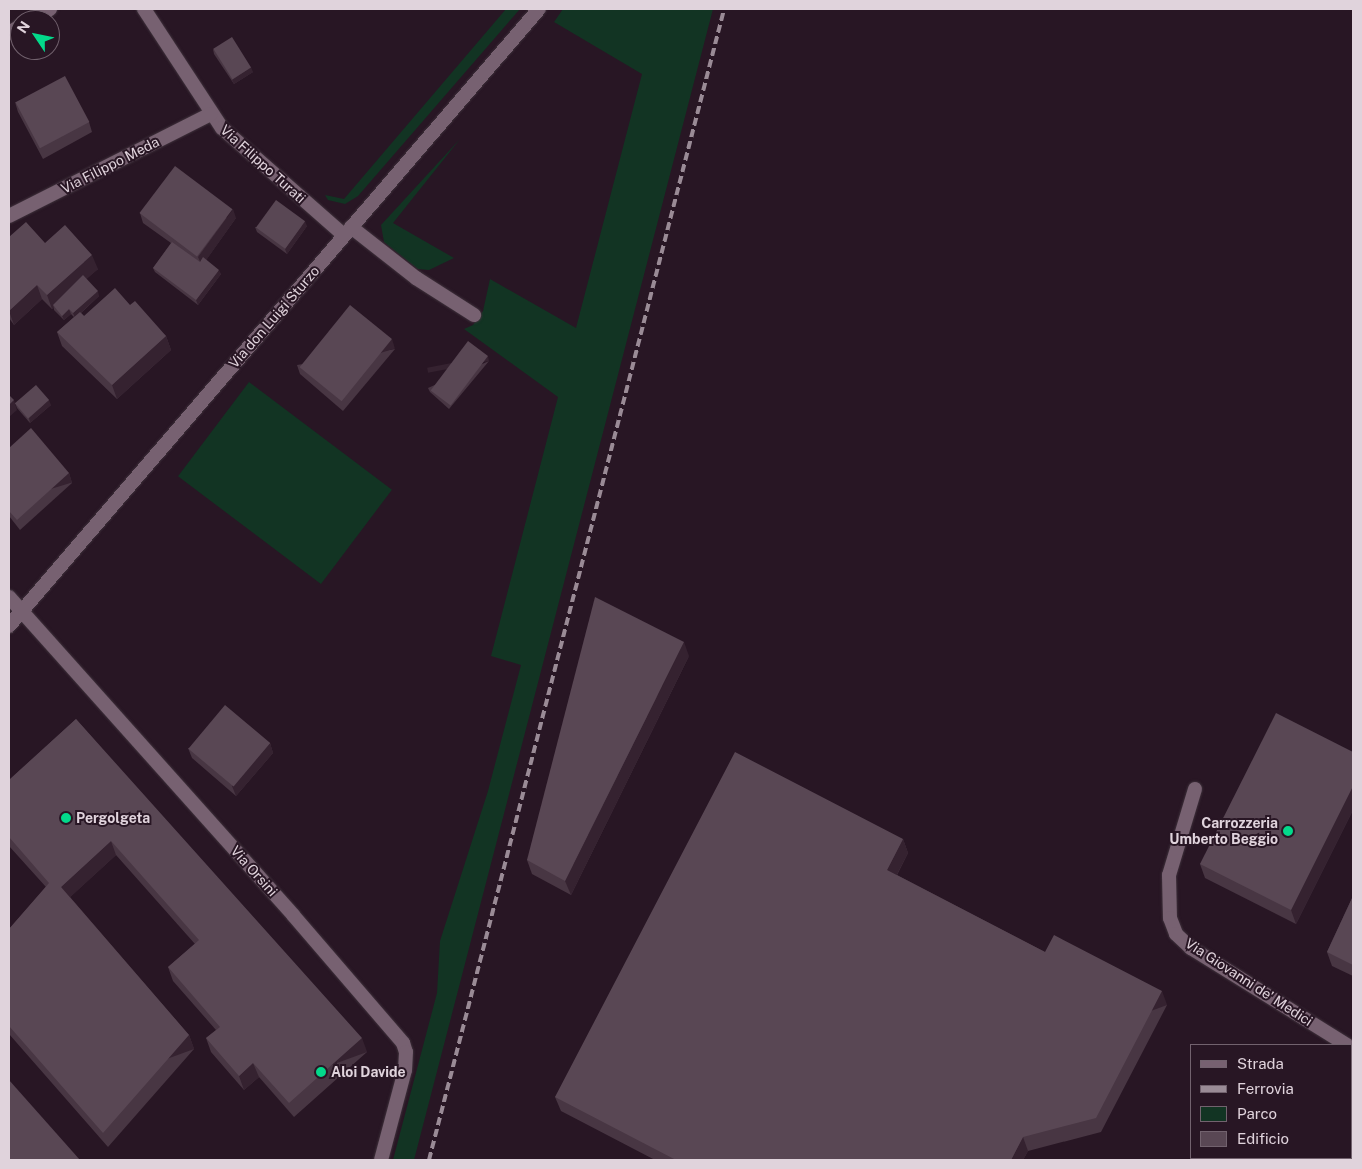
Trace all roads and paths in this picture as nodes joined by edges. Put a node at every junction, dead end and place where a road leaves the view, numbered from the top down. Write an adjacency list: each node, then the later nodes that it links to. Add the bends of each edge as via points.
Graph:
1 (144, 9): 3 (street, Via Filippo Turati)
2 (539, 9): 5 (street, Via don Luigi Sturzo)
3 (211, 114): 4 (street, Via Filippo Meda); 5 (street, Via Filippo Turati, via 248,154)
4 (9, 216)
5 (347, 231): 6 (street, Via Filippo Turati); 8 (street, Via don Luigi Sturzo)
6 (474, 316)
7 (9, 597): 8 (street, Via Orsini)
8 (21, 611): 9 (street, Via don Luigi Sturzo); 12 (street, Via Orsini, via 403,1043 407,1060)
9 (9, 626)
10 (1195, 789): 11 (street, Via Giovanni de' Medici, via 1169,875 1170,918 1176,934 1191,948)
11 (1346, 1044)
12 (380, 1160)

